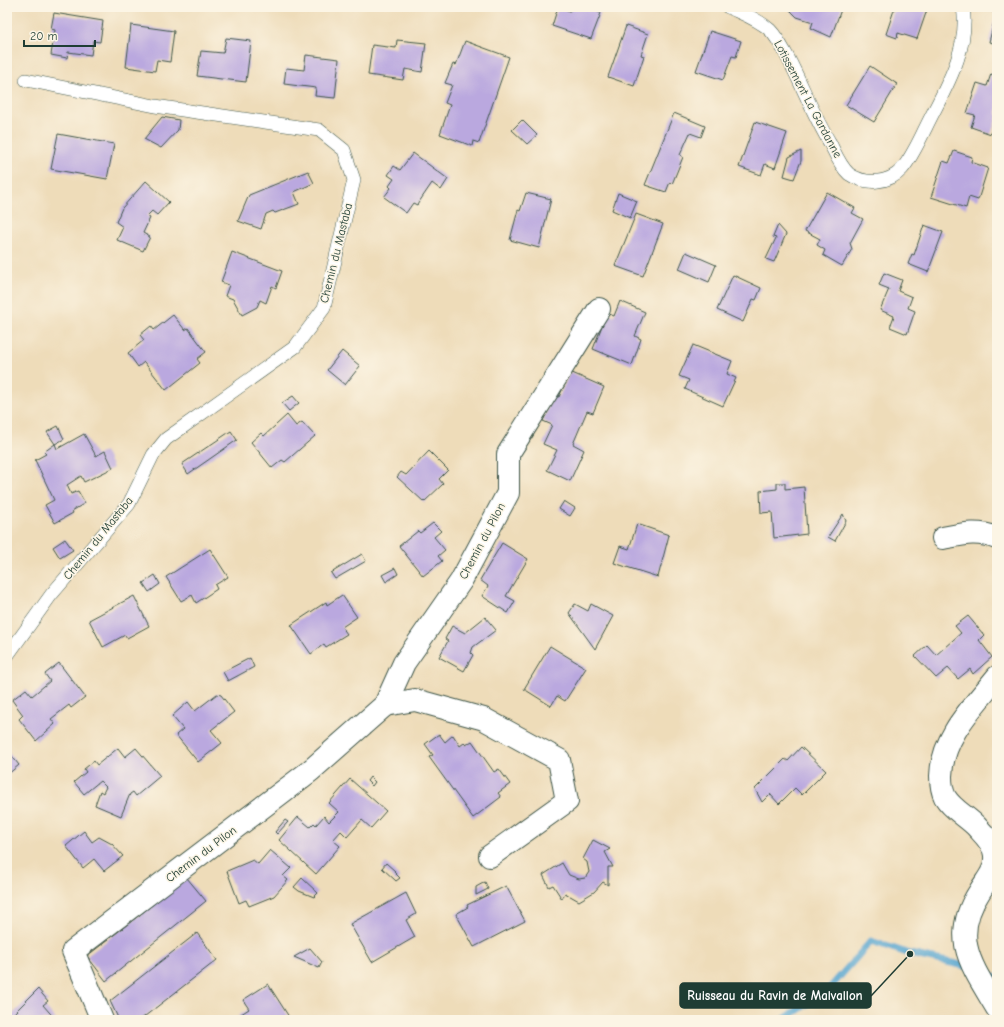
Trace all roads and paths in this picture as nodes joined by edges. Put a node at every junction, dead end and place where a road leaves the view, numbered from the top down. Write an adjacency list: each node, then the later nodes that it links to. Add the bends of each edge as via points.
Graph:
1 (728, 7): 2 (lane, Lotissement La Gardanne, via 750,17 772,32 790,62 842,166 850,174 871,181 887,180 902,170 911,155 949,81 960,53 964,34)
2 (963, 7)
3 (26, 80): 7 (lane, Chemin du Mastaba, via 155,106 319,130 344,150 354,180 324,308 295,347 166,439 153,455 129,504 51,595)
4 (599, 309): 9 (street, Chemin du Pilon, via 508,454 508,493 461,581 404,663)
5 (942, 538): 6 (street, via 966,533 985,533)
6 (997, 538)
7 (7, 656)
8 (997, 677): 11 (street, via 954,733 946,751 941,784 945,796 988,839 995,852 996,864 971,905 964,937 969,960)
9 (384, 705): 10 (street, via 414,700 484,719 559,760 567,801); 12 (street, Chemin du Pilon, via 310,771 73,952)
10 (490, 856)
11 (997, 1008)
12 (102, 1020)

